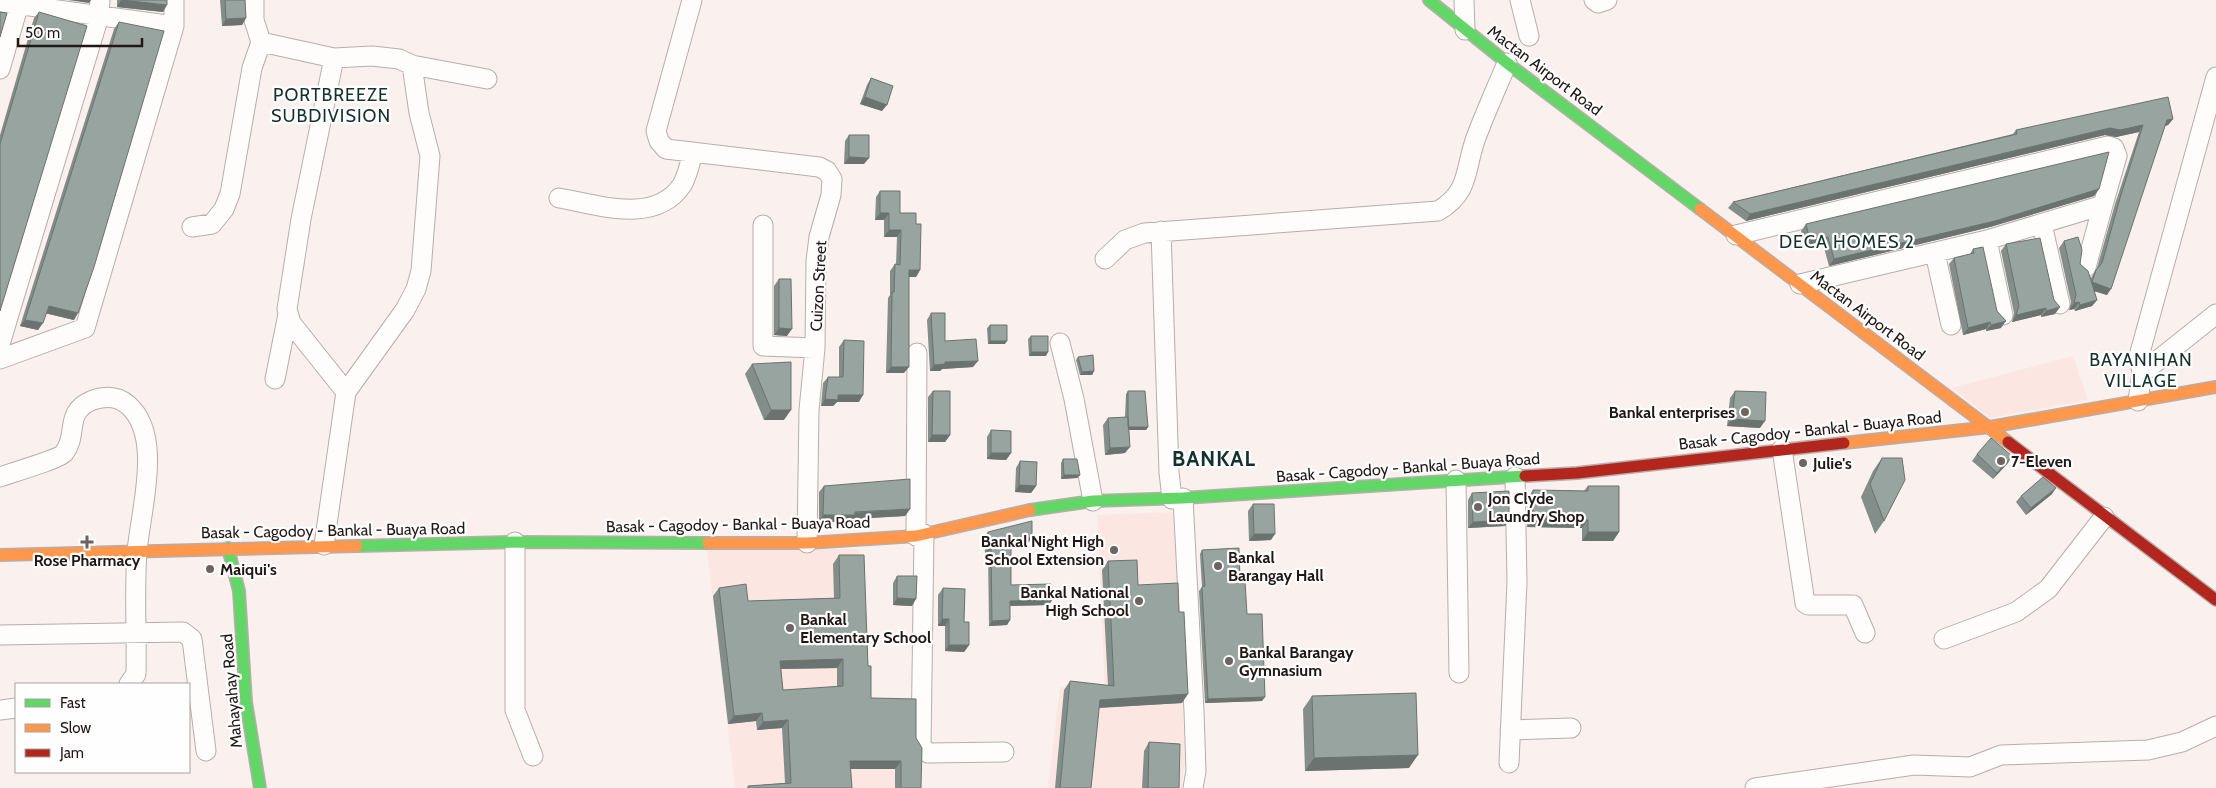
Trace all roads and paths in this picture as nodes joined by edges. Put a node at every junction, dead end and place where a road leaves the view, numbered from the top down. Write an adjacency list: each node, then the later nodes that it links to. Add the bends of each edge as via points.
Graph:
1 (174, 0): 10 (street)
2 (254, 0): 13 (street, via 256,28)
3 (692, 0): 20 (street, Cuizon Street, via 656,131 666,149)
4 (1429, 0): 11 (street, Mactan Airport Road)
5 (1464, 0): 11 (street)
6 (1520, 0): 12 (street)
7 (0, 2): 8 (street)
8 (20, 2): 9 (street); 17 (street)
9 (100, 8): 10 (street); 39 (street)
10 (174, 26): 42 (street, via 85,328)
11 (1465, 30): 15 (street, Mactan Airport Road)
12 (1529, 36)
13 (262, 42): 14 (street); 25 (street, via 254,61 227,202 212,224)
14 (334, 58): 16 (street, via 372,56 399,59); 34 (street, via 301,219)
15 (1506, 63): 26 (street, via 1476,138 1467,178 1452,202 1438,211); 27 (street, Mactan Airport Road)
16 (412, 65): 18 (street); 46 (street, via 419,114 430,156 421,271 416,289 404,310)
17 (0, 69)
18 (487, 79)
19 (2215, 86): 43 (street, via 2139,356)
20 (693, 152): 21 (street, via 683,183 672,197 660,205 628,210); 40 (street, Cuizon Street, via 819,167 832,179 816,261)
21 (559, 198)
22 (2103, 205): 23 (street); 27 (street, via 2116,156 2114,148 2108,146); 31 (street)
23 (2042, 224): 28 (street); 33 (street)
24 (763, 225): 40 (street, via 764,346)
25 (192, 227)
26 (1161, 232): 30 (street, via 1144,233 1125,240); 53 (street, via 1169,472)
27 (1736, 235): 32 (street, Mactan Airport Road)
28 (1987, 240): 29 (street); 36 (street)
29 (1934, 253): 32 (street); 37 (street)
30 (1104, 259)
31 (2086, 267)
32 (1800, 284): 48 (street, Mactan Airport Road)
33 (2060, 304)
34 (288, 314): 44 (street); 46 (street)
35 (2216, 314): 43 (street)
36 (2003, 315)
37 (1951, 325)
38 (1060, 343): 54 (street)
39 (0, 344)
40 (815, 348): 58 (street, Cuizon Street, via 809,410)
41 (917, 354): 56 (street)
42 (0, 360)
43 (2142, 373): 47 (street)
44 (275, 379)
45 (2216, 387): 47 (street, Basak - Cagodoy - Bankal - Buaya Road)
46 (346, 392): 59 (street)
47 (2138, 401): 48 (street, Basak - Cagodoy - Bankal - Buaya Road)
48 (1990, 427): 49 (street, Basak - Cagodoy - Bankal - Buaya Road); 55 (street, Mactan Airport Road)
49 (1782, 449): 51 (street, Basak - Cagodoy - Bankal - Buaya Road); 66 (street, via 1805,603 1853,605)
50 (0, 477): 62 (street, via 62,455 72,440 71,422 78,410 92,400 121,399 140,421 146,444 148,470)
51 (1515, 477): 52 (street, Basak - Cagodoy - Bankal - Buaya Road); 77 (street, via 1517,582)
52 (1456, 480): 53 (street, Basak - Cagodoy - Bankal - Buaya Road); 70 (street)
53 (1177, 498): 54 (street, Basak - Cagodoy - Bankal - Buaya Road); 83 (street, via 1195,761)
54 (1093, 501): 56 (street, Basak - Cagodoy - Bankal - Buaya Road, via 1046,506)
55 (2104, 517): 65 (street, Mactan Airport Road); 69 (street, via 2048,589 2016,612)
56 (920, 535): 58 (street, Basak - Cagodoy - Bankal - Buaya Road); 79 (street, via 922,746 928,754)
57 (515, 542): 58 (street, Basak - Cagodoy - Bankal - Buaya Road); 59 (street, Basak - Cagodoy - Bankal - Buaya Road); 80 (street, via 515,710)
58 (807, 543)
59 (324, 545): 60 (street, Basak - Cagodoy - Bankal - Buaya Road)
60 (259, 547): 61 (street, Basak - Cagodoy - Bankal - Buaya Road); 64 (street, Mahayahay Road)
61 (228, 548): 62 (street, Basak - Cagodoy - Bankal - Buaya Road); 64 (street, Mahayahay Road)
62 (137, 553): 63 (street, Basak - Cagodoy - Bankal - Buaya Road); 68 (street)
63 (0, 555)
64 (239, 591): 82 (street, Mahayahay Road, via 246,702)
65 (2216, 600)
66 (1865, 633)
67 (0, 635): 68 (street)
68 (137, 635): 71 (street, via 136,674); 75 (street, via 183,632 192,639)
69 (1944, 639)
70 (1459, 673)
71 (130, 683)
72 (15, 708): 73 (street)
73 (0, 710)
74 (2216, 726): 84 (street, via 2182,742 2148,750 2001,755 1970,767 1914,765)
75 (196, 728): 78 (street)
76 (1571, 728): 77 (street)
77 (1510, 730): 81 (street)
78 (206, 751)
79 (1004, 752)
80 (533, 756)
81 (1509, 763)
82 (260, 788)
83 (1193, 788)
84 (1755, 788)

